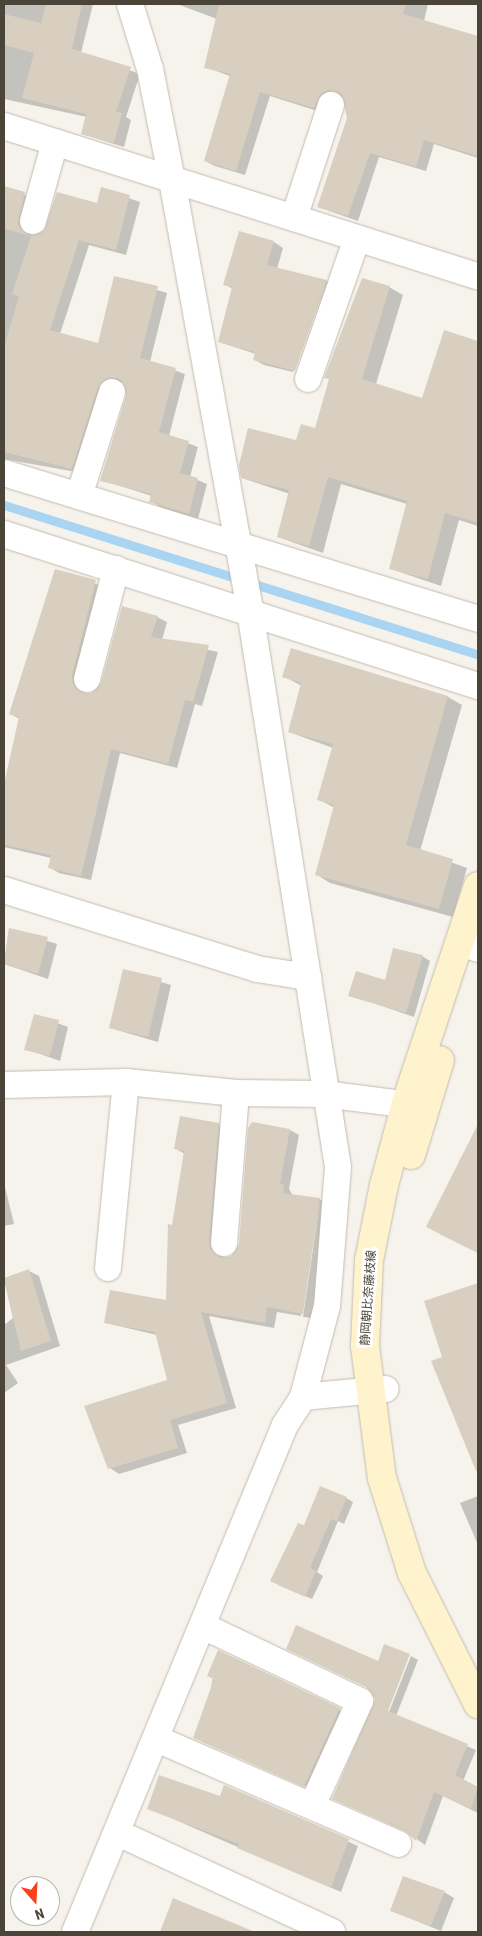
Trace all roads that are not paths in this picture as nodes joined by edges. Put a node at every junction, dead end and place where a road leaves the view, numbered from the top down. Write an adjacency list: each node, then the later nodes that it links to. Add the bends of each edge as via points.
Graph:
1 (130, 4): 5 (street, via 150,69)
2 (331, 106): 6 (street)
3 (4, 126): 4 (street)
4 (55, 142): 5 (street); 7 (street)
5 (172, 180): 6 (street); 15 (street)
6 (294, 218): 8 (street)
7 (33, 221)
8 (357, 238): 9 (street); 10 (street)
9 (478, 276)
10 (308, 379)
11 (112, 392): 13 (street)
12 (4, 473): 13 (street)
13 (79, 496): 15 (street)
14 (4, 534): 16 (street)
15 (235, 546): 17 (street); 18 (street)
16 (116, 569): 17 (street); 19 (street)
17 (250, 611): 20 (street); 24 (street)
18 (478, 620)
19 (87, 679)
20 (478, 686)
21 (478, 886): 29 (main road, 静岡朝比奈藤枝線)
22 (4, 890): 24 (street, via 257,969)
23 (477, 945): 29 (main road, 静岡朝比奈藤枝線)
24 (308, 977): 28 (street)
25 (126, 1082): 26 (street); 27 (street); 31 (street)
26 (4, 1085)
27 (236, 1093): 28 (street); 30 (street)
28 (324, 1094): 29 (street); 33 (street, via 338,1167 337,1224 326,1306)
29 (415, 1105): 32 (main road, 静岡朝比奈藤枝線, via 386,1263)
30 (224, 1243)
31 (108, 1268)
32 (377, 1389): 33 (street); 35 (main road, 静岡朝比奈藤枝線, via 398,1474 428,1567); 36 (main road, 静岡朝比奈藤枝線, via 382,1478 412,1573)
33 (302, 1397): 34 (street, via 285,1425)
34 (203, 1626): 37 (street); 38 (street, via 360,1701)
35 (478, 1669)
36 (478, 1704)
37 (157, 1739): 38 (street); 39 (street)
38 (312, 1806): 40 (street)
39 (118, 1832): 41 (street); 42 (street)
40 (398, 1844)
41 (323, 1930)
42 (75, 1932)

